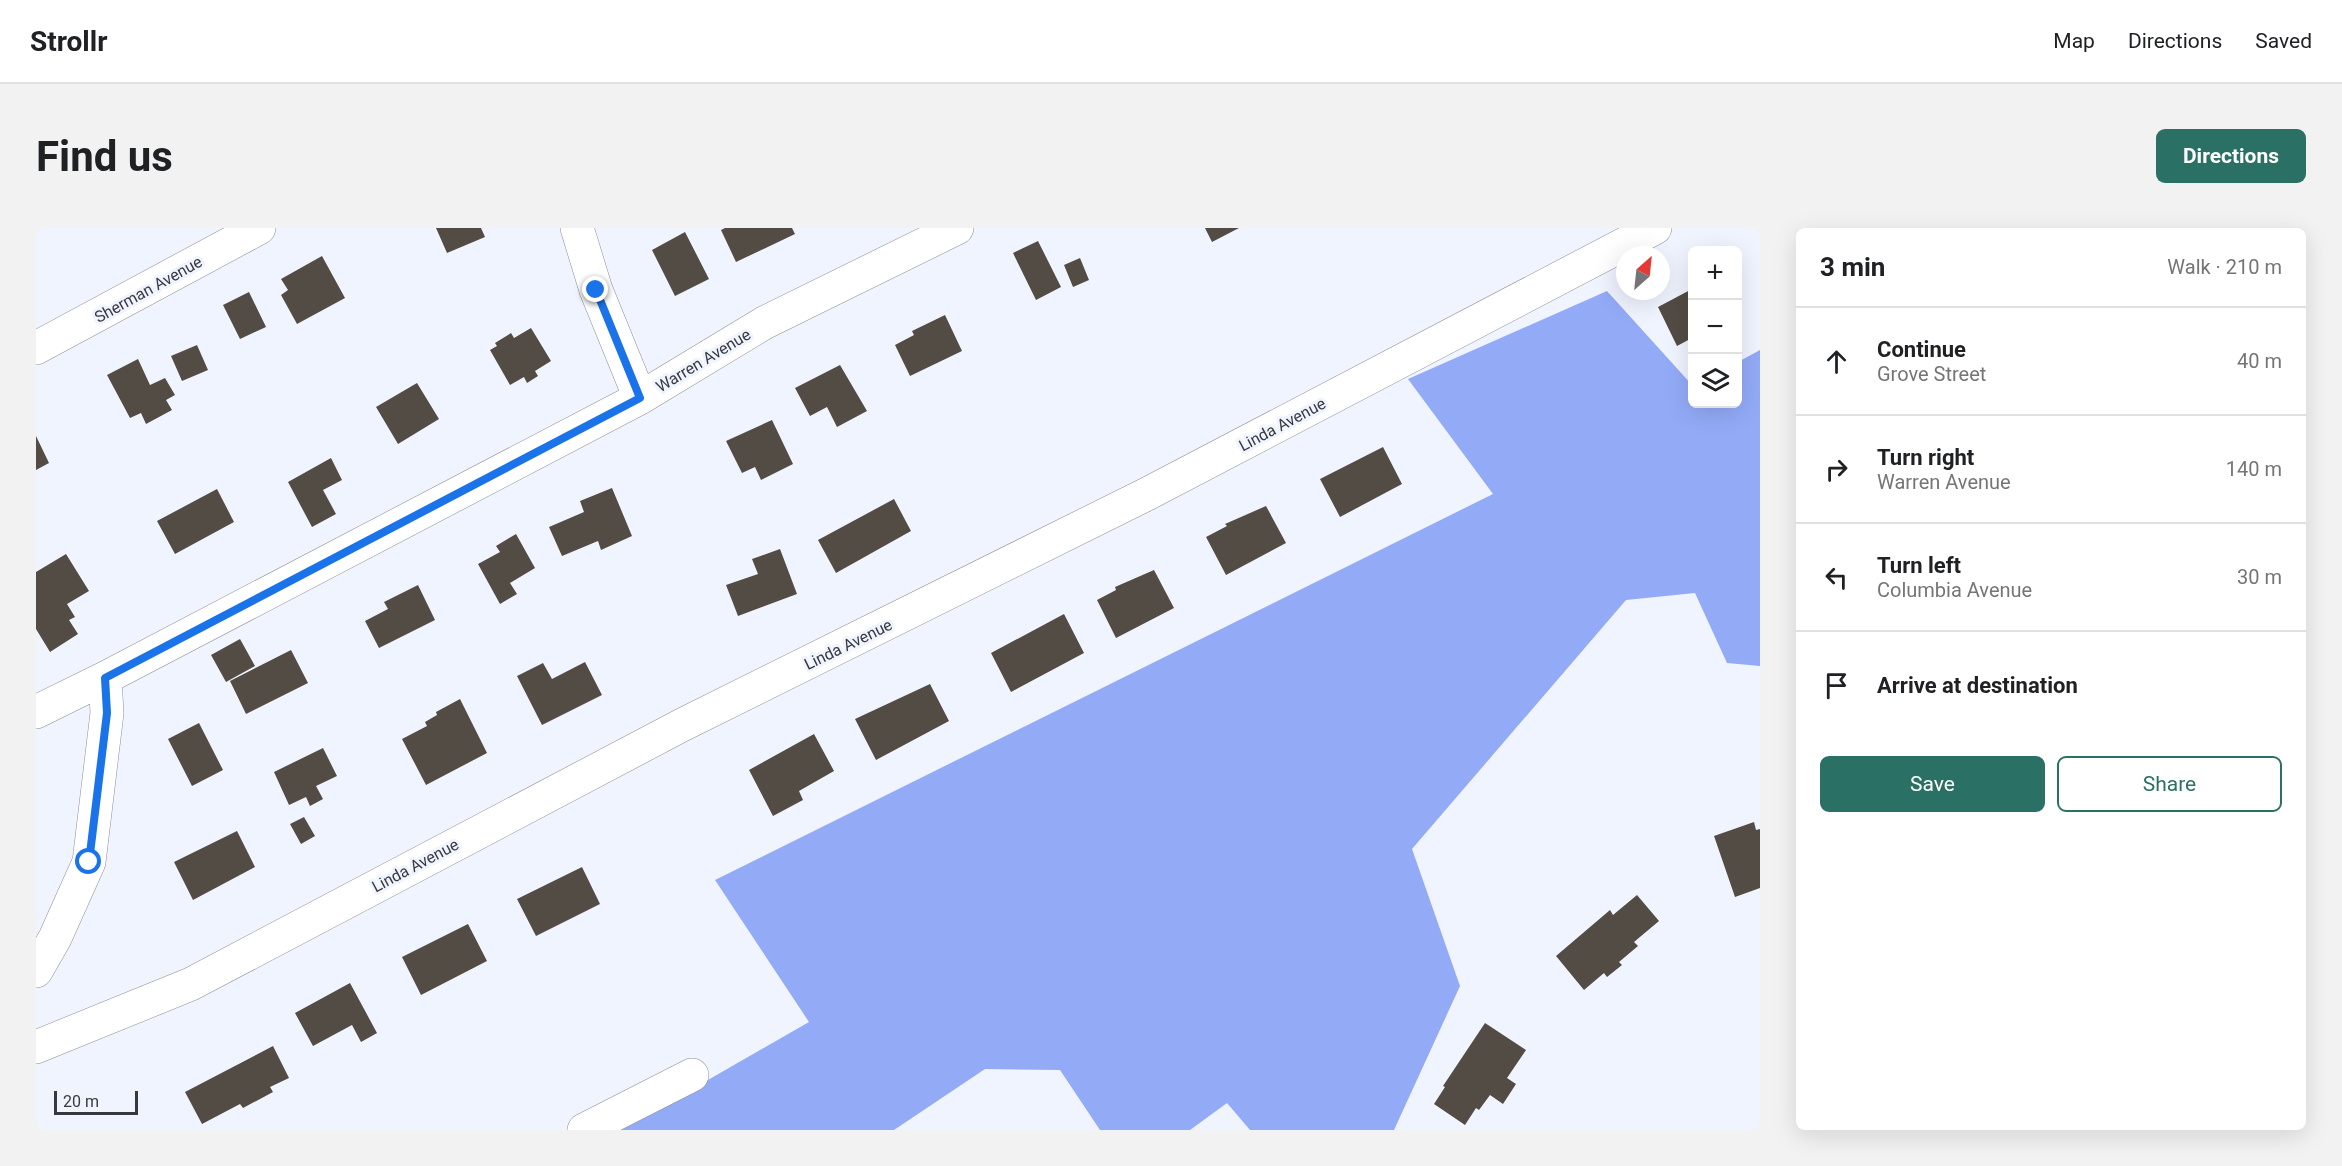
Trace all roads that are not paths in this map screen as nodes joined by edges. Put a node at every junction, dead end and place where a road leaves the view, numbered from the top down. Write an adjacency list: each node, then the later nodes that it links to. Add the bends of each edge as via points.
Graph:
1 (577, 228): 6 (street, via 596,290)
2 (957, 228): 6 (street, Warren Avenue, via 764,323)
3 (1654, 228): 10 (street, Linda Avenue, via 1147,494 682,725 191,984)
4 (241, 232): 5 (street, Sherman Avenue)
5 (36, 348)
6 (640, 398): 7 (street, Warren Avenue)
7 (105, 678): 8 (street, Warren Avenue); 9 (street, via 107,713 89,862)
8 (36, 712)
9 (36, 971)
10 (36, 1047)
11 (692, 1075): 12 (street)
12 (584, 1130)

